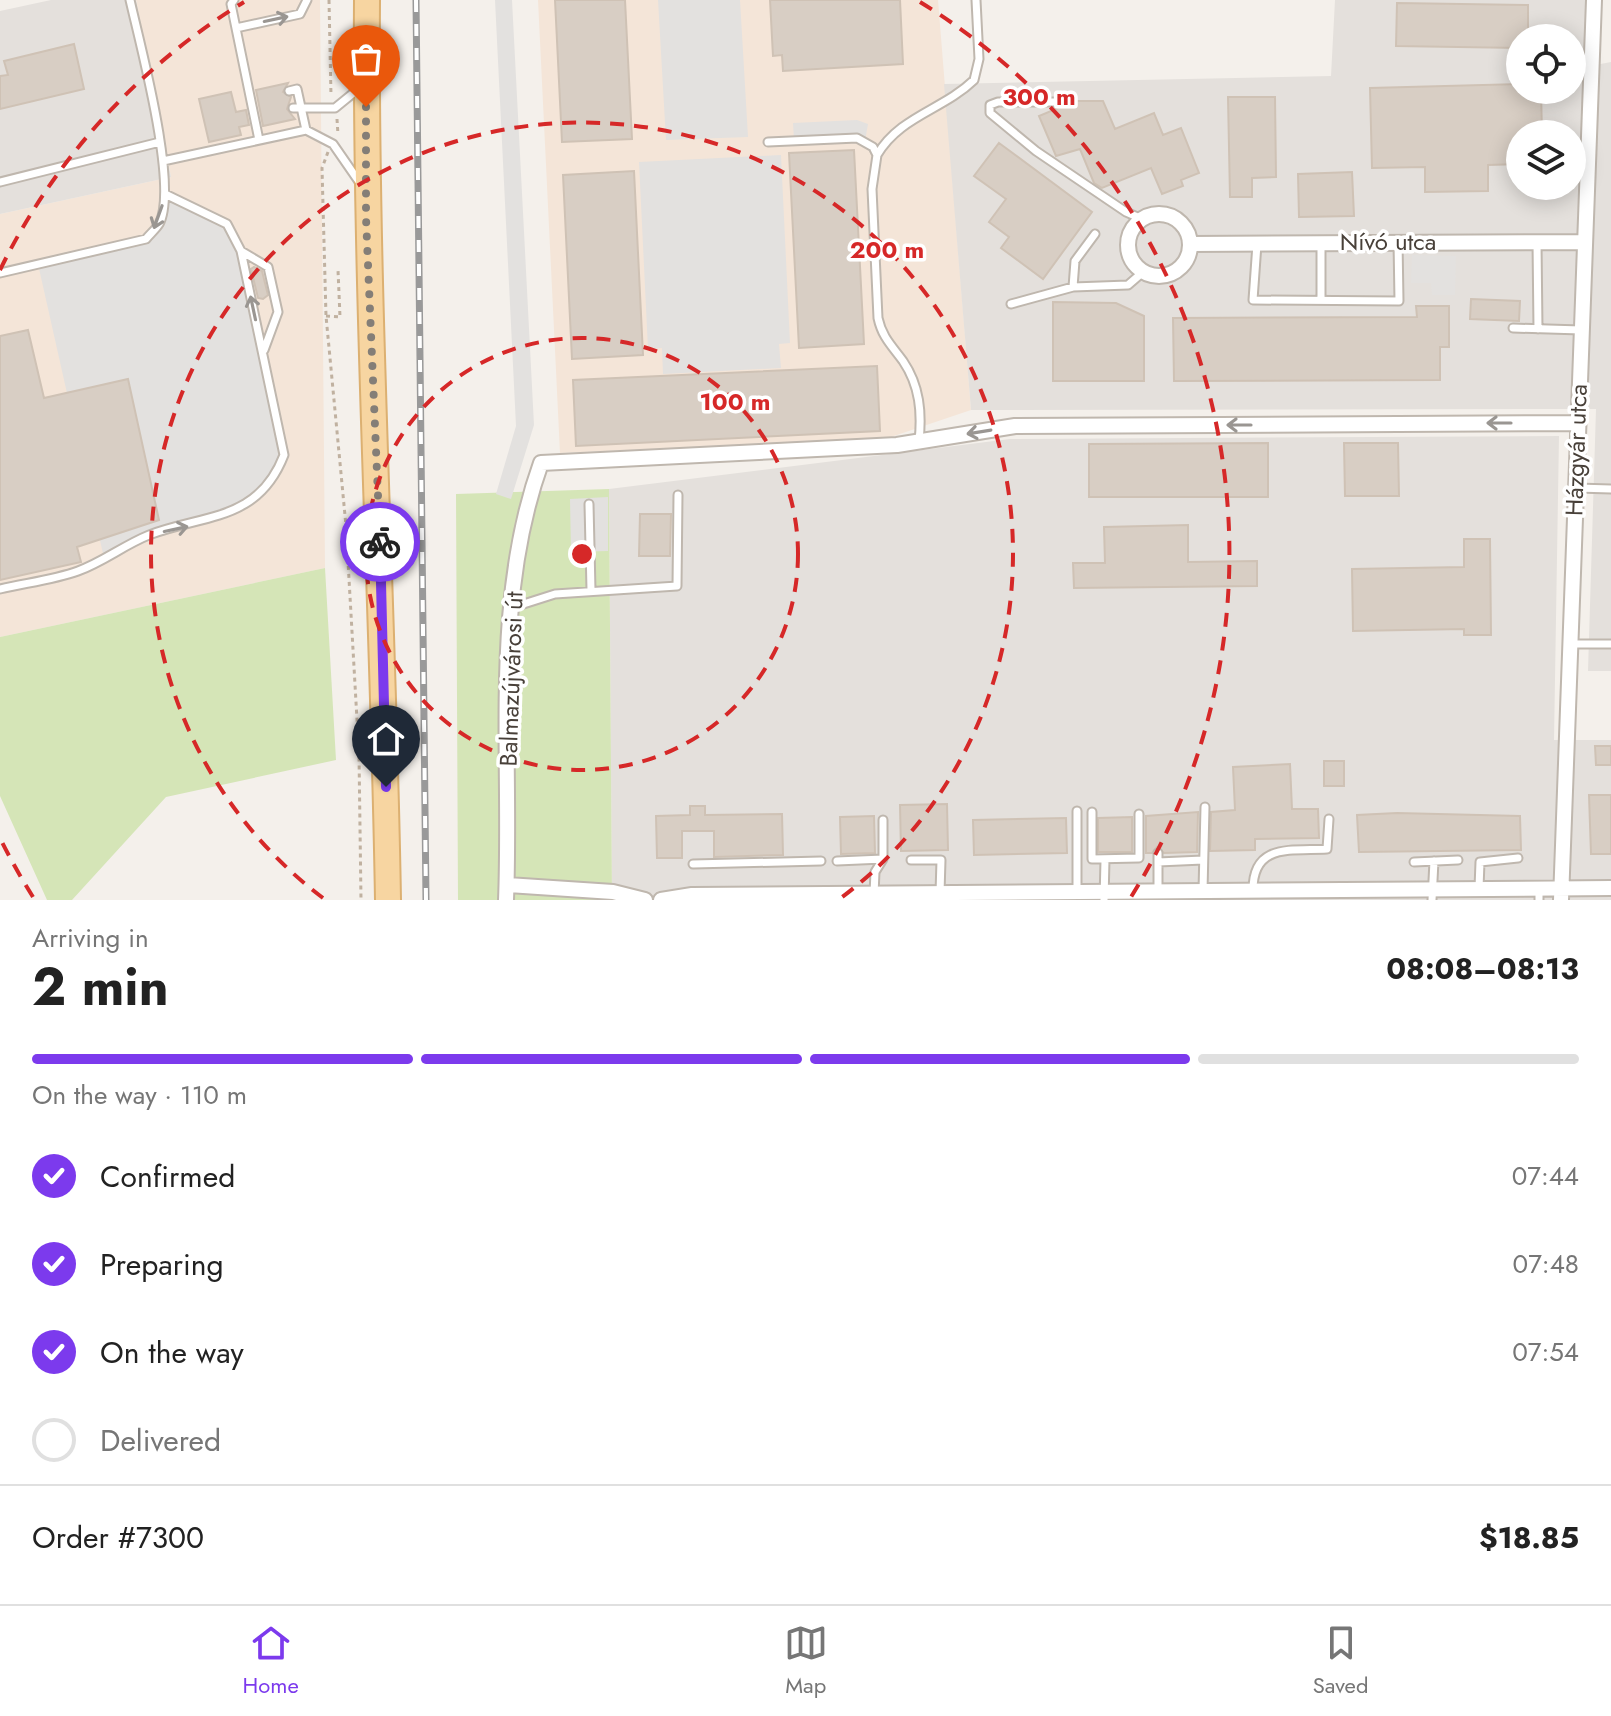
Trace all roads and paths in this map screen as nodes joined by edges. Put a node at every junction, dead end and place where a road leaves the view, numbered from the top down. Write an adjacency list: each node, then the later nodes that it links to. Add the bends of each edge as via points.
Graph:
1 (130, 0): 14 (lane)
2 (234, 0): 7 (lane)
3 (307, 0): 7 (lane, one-way to 3, via 300,14)
4 (976, 0): 16 (lane, via 979,59 974,80 943,104 911,117)
5 (1594, 0): 26 (street, Házgyár utca)
6 (365, 5): 8 (main road)
7 (236, 28): 13 (lane)
8 (367, 82): 11 (lane, via 335,108); 19 (main road)
9 (289, 91): 11 (lane, via 297,89)
10 (1055, 102): 21 (lane, via 998,102 990,105 990,113 1036,151)
11 (297, 108): 12 (lane)
12 (306, 130): 13 (lane); 19 (lane, via 333,144)
13 (259, 140): 17 (lane)
14 (160, 142): 17 (lane); 18 (lane)
15 (768, 142): 16 (lane, via 857,138)
16 (877, 155): 41 (lane, via 872,200 878,318 881,333 903,361 919,397)
17 (163, 161): 20 (lane)
18 (0, 182)
19 (366, 191): 92 (main road)
20 (165, 194): 29 (lane, via 227,224); 32 (lane, one-way to 32, via 160,223 146,239)
21 (1142, 219): 27 (street, via 1169,215 1185,226); 31 (street, via 1128,246)
22 (1095, 234): 33 (lane, via 1075,261)
23 (1321, 241): 24 (street, Nívó utca); 28 (street, Nívó utca); 34 (lane)
24 (1398, 241): 25 (street, Nívó utca); 34 (lane, via 1399,301)
25 (1537, 242): 26 (street, Nívó utca); 37 (lane)
26 (1585, 242): 38 (street, Házgyár utca)
27 (1191, 244): 28 (street, Nívó utca); 31 (street, via 1179,270 1161,276)
28 (1257, 244): 34 (lane, via 1253,300)
29 (241, 251): 39 (lane, one-way to 29); 39 (lane, via 268,267 278,312)
30 (338, 270): 91 (path, via 340,317 326,316 346,526)
31 (1143, 272): 33 (lane, via 1128,285)
32 (0, 273)
33 (1073, 287): 35 (lane)
34 (1321, 300)
35 (1011, 304)
36 (1513, 328): 37 (lane)
37 (1538, 329): 38 (lane)
38 (1581, 330): 40 (street, Házgyár utca)
39 (264, 357): 46 (lane, one-way to 39, via 77,571 154,533 209,521 235,509 276,476 284,455)
40 (1577, 423): 41 (street, one-way to 41, via 1015,426); 42 (street, Házgyár utca)
41 (919, 441): 48 (street, Balmazújvárosi út, via 541,463 517,543)
42 (1574, 488): 43 (lane); 49 (street, Házgyár utca)
43 (1611, 489)
44 (678, 495): 47 (lane, via 677,586)
45 (589, 504): 47 (lane)
46 (0, 589)
47 (591, 590): 48 (lane)
48 (511, 608): 73 (street, Balmazújvárosi út)
49 (1569, 643): 50 (lane); 80 (street, Házgyár utca)
50 (1611, 644)
51 (1205, 807): 61 (lane)
52 (1077, 811): 74 (lane)
53 (1092, 812): 60 (lane, via 1092,859)
54 (1139, 814): 60 (lane, via 1139,858)
55 (1329, 819): 70 (lane, via 1327,849 1286,851 1259,861)
56 (883, 820): 58 (lane)
57 (1518, 858): 68 (lane, via 1480,862)
58 (883, 859): 64 (lane); 76 (lane, via 875,872)
59 (911, 860): 75 (lane, via 941,860)
60 (1105, 860): 86 (lane)
61 (1203, 860): 71 (lane, via 1158,858); 72 (lane)
62 (1458, 860): 65 (lane)
63 (821, 861): 67 (lane)
64 (837, 861)
65 (1434, 861): 66 (lane); 77 (lane)
66 (1414, 862)
67 (693, 864)
68 (1479, 888): 77 (street); 78 (street)
69 (1611, 888): 80 (street)
70 (1253, 890): 82 (street); 83 (street)
71 (1158, 891): 72 (street); 86 (street)
72 (1203, 891): 82 (street)
73 (506, 892): 81 (street)
74 (1077, 892): 85 (street); 86 (street)
75 (940, 893): 85 (street); 89 (street)
76 (874, 894): 88 (street); 89 (street)
77 (1433, 894): 84 (street)
78 (1496, 894): 79 (street)
79 (1539, 894): 80 (street)
80 (1561, 894)
81 (592, 895): 93 (street)
82 (1231, 895)
83 (1300, 895): 84 (street)
84 (1371, 895)
85 (978, 896)
86 (1104, 896)
87 (785, 897): 88 (street); 90 (street)
88 (855, 897)
89 (921, 897)
90 (709, 898): 94 (street)
91 (361, 900)
92 (388, 900)
93 (645, 900)
94 (665, 900)

